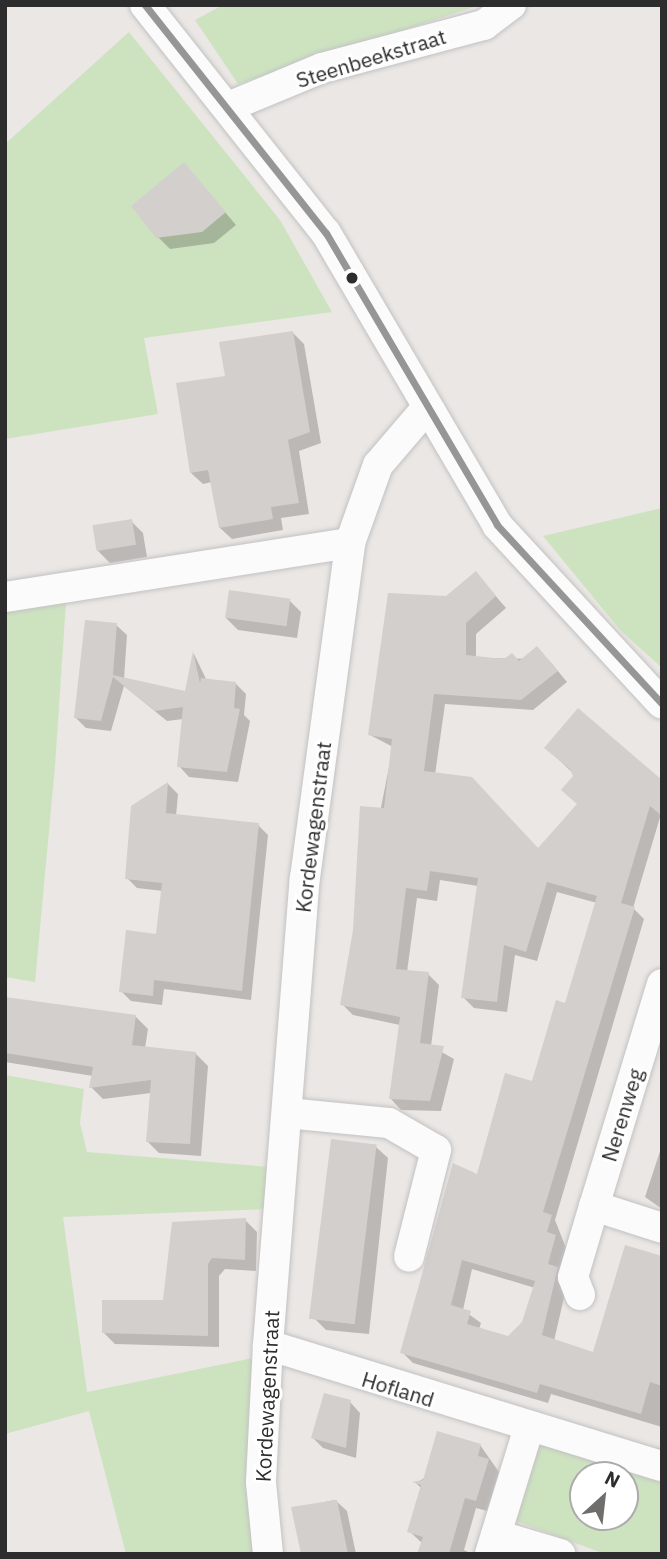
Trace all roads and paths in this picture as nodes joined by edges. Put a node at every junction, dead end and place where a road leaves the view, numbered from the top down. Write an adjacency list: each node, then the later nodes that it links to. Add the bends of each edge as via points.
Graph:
1 (145, 5): 3 (street)
2 (511, 5): 3 (street, Steenbeekstraat, via 484,25 322,68)
3 (228, 107): 4 (street, via 326,233)
4 (425, 410): 5 (street, Kordewagenstraat, via 378,465); 7 (street, via 497,525)
5 (350, 543): 6 (street); 9 (street, Kordewagenstraat, via 305,878)
6 (5, 597)
7 (662, 704)
8 (662, 984): 10 (street, Nerenweg)
9 (286, 1113): 12 (street, via 389,1124 436,1150); 14 (street, Kordewagenstraat)
10 (594, 1206): 11 (street); 13 (street, Nerenweg, via 573,1277)
11 (662, 1228)
12 (409, 1257)
13 (580, 1295)
14 (268, 1345): 15 (street, Hofland); 18 (street, Kordewagenstraat, via 261,1482)
15 (529, 1427): 16 (street, Hofland); 17 (street)
16 (662, 1466)
17 (493, 1544): 19 (street)
18 (268, 1554)
19 (560, 1554)

